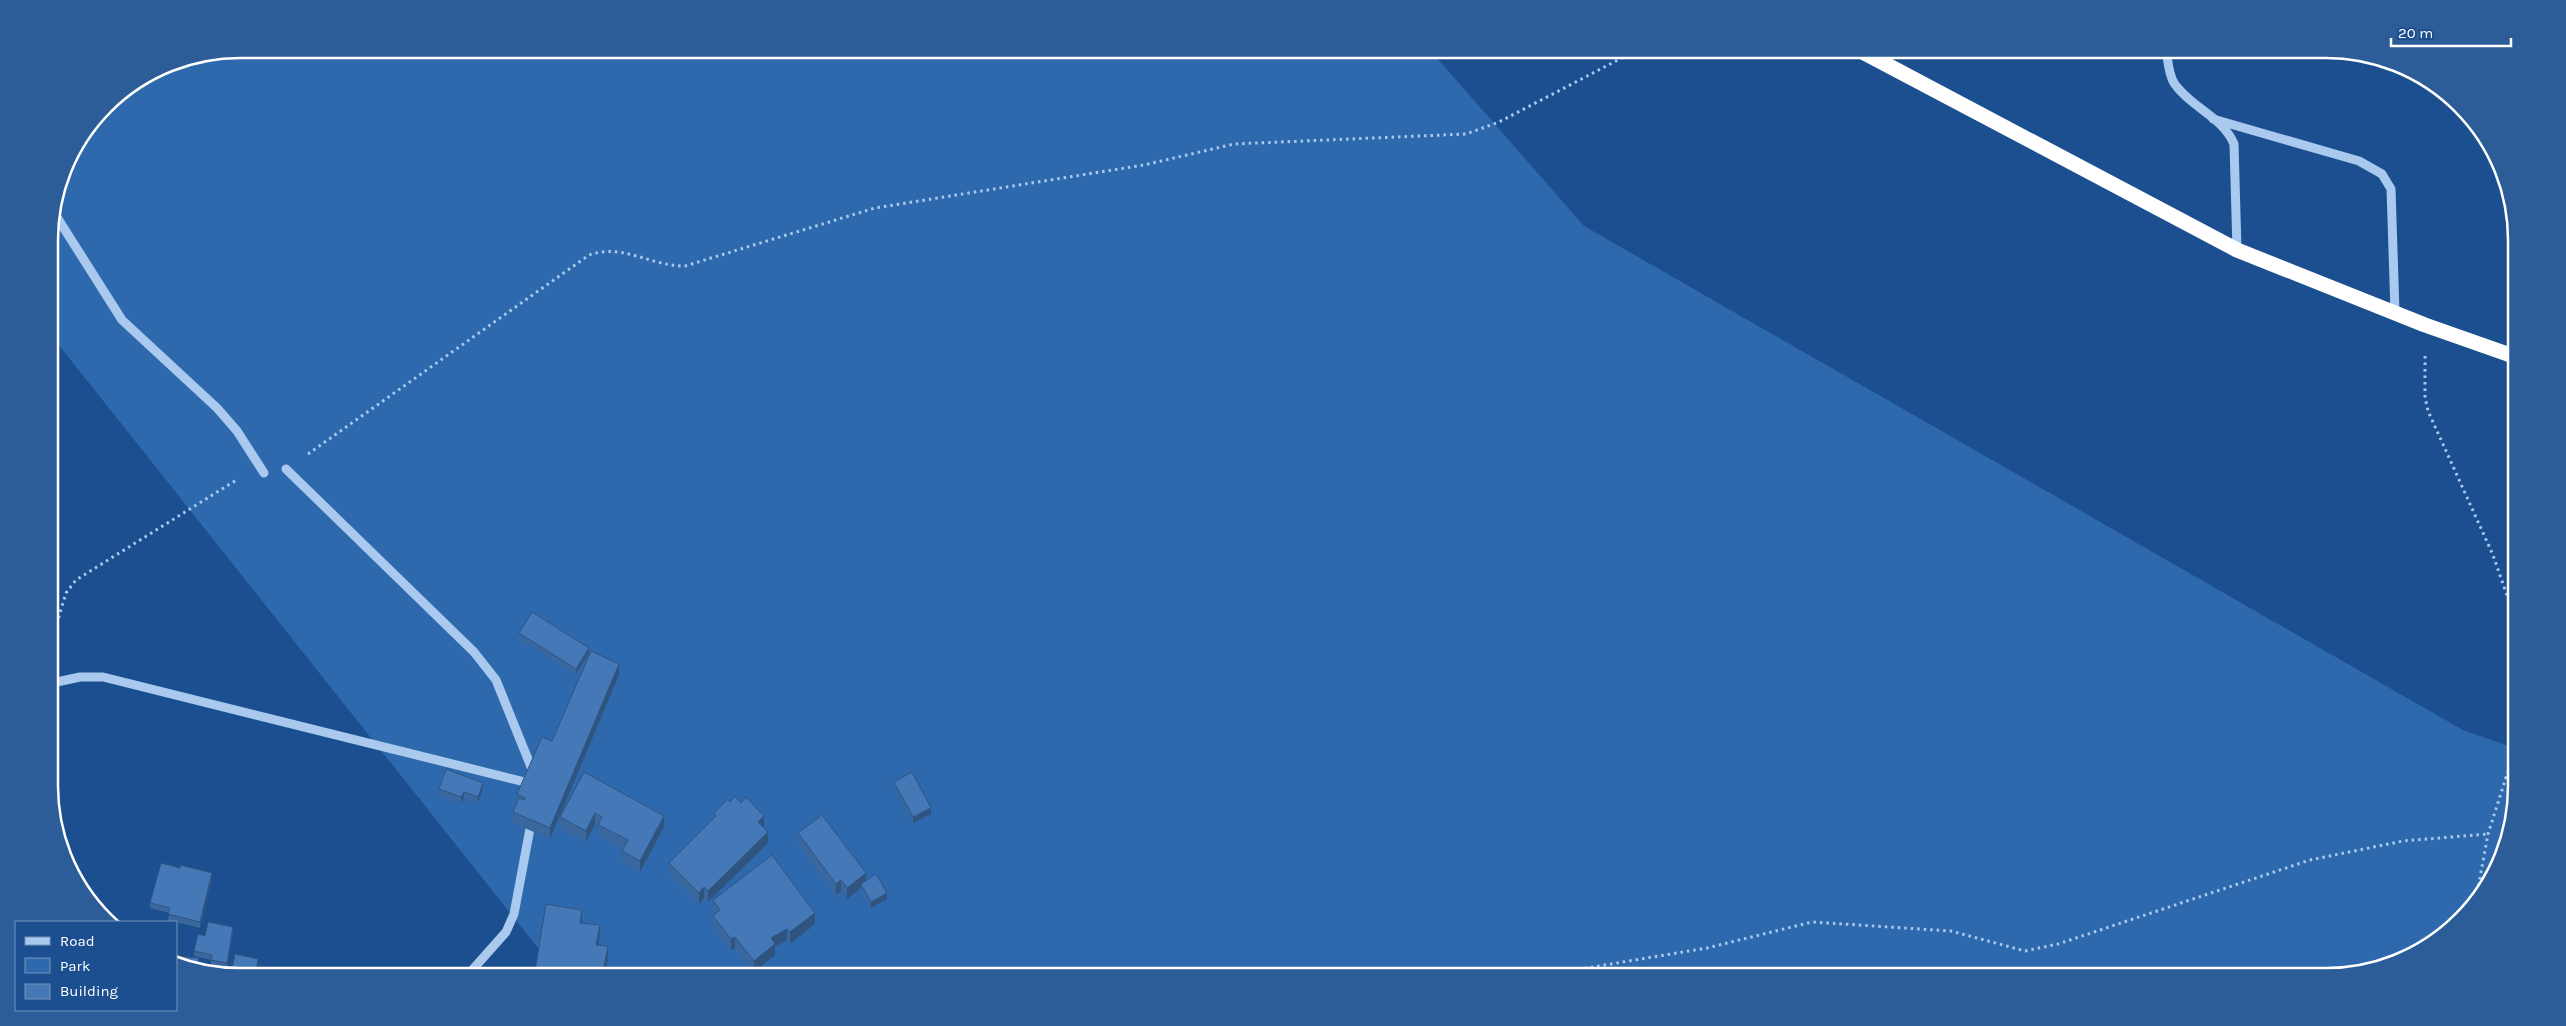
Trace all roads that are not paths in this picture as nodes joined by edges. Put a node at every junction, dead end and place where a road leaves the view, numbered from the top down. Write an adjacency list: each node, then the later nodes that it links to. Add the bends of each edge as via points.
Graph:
1 (1874, 58): 5 (highway)
2 (2167, 58): 3 (street, via 2174,83)
3 (2213, 119): 5 (street, via 2226,129 2234,144); 6 (street, via 2359,161 2382,174 2391,189)
4 (59, 220): 9 (street, via 122,320 217,408 237,431)
5 (2237, 250): 6 (highway)
6 (2395, 312): 7 (highway)
7 (2508, 354)
8 (286, 469): 11 (street, via 474,652 496,680)
9 (264, 473)
10 (58, 682): 11 (street, via 103,677)
11 (537, 795): 12 (street, via 514,914 506,932)
12 (474, 968)

